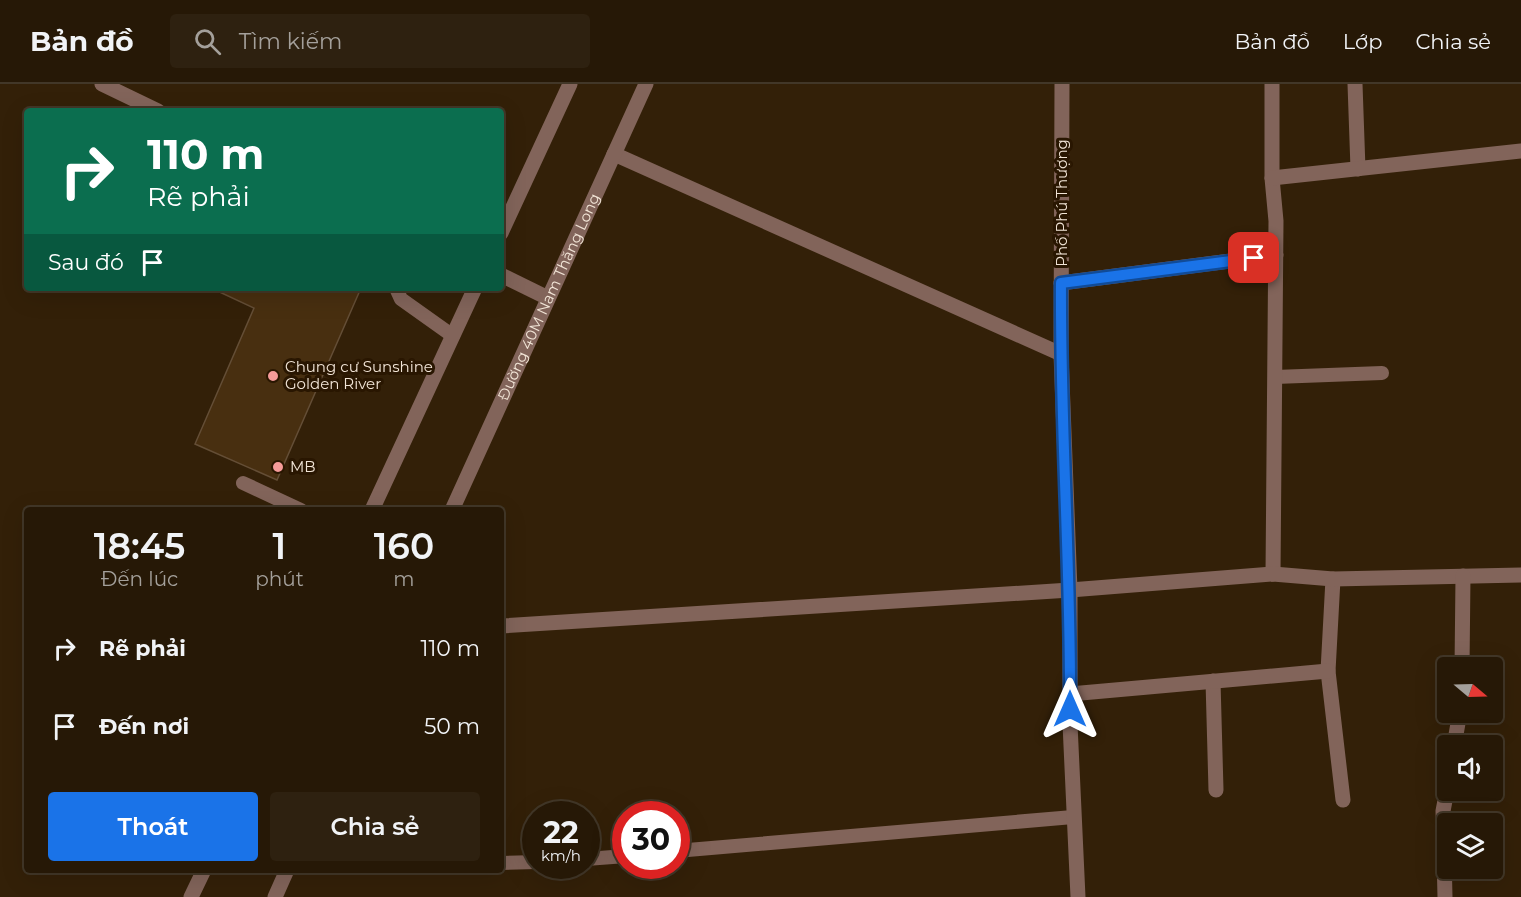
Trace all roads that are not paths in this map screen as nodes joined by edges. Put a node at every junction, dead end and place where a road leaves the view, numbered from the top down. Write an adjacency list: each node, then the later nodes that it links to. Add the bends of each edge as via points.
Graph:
1 (102, 84): 7 (street)
2 (570, 84): 12 (street)
3 (646, 84): 9 (street, Đường 40M Nam Thăng Long)
4 (1062, 84): 15 (street, Phố Phú Thượng)
5 (1272, 84): 11 (street)
6 (1355, 84): 10 (street)
7 (152, 108)
8 (1521, 151): 10 (street)
9 (614, 154): 18 (street, Đường 40M Nam Thăng Long); 20 (street)
10 (1358, 169): 11 (street)
11 (1272, 178): 13 (street)
12 (504, 227)
13 (1276, 255): 15 (street); 22 (street)
14 (504, 276): 18 (street)
15 (1061, 283): 20 (street, Phố Phú Thượng)
16 (397, 291): 19 (lane, via 401,299)
17 (474, 291): 19 (street)
18 (548, 298): 26 (street, Đường 40M Nam Thăng Long)
19 (453, 336): 25 (street)
20 (1061, 354): 31 (street, Phố Phú Thượng)
21 (1382, 373): 22 (lane)
22 (1275, 377): 27 (street)
23 (243, 483): 24 (lane)
24 (295, 507)
25 (373, 507)
26 (453, 507)
27 (1273, 574): 30 (street); 31 (street)
28 (1462, 576): 29 (street); 30 (street); 33 (street)
29 (1521, 576)
30 (1333, 579): 34 (street)
31 (1070, 590): 32 (street); 36 (street, Phố Phú Thượng)
32 (504, 626)
33 (1462, 657)
34 (1328, 671): 35 (street); 38 (street)
35 (1213, 681): 36 (street); 37 (street)
36 (1070, 694): 40 (street, Phố Phú Thượng)
37 (1216, 790)
38 (1343, 800)
39 (1445, 801): 49 (street)
40 (1073, 817): 41 (lane); 48 (street, Phố Phú Thượng)
41 (690, 850)
42 (522, 862): 43 (lane)
43 (504, 863)
44 (203, 873): 46 (street)
45 (286, 873): 47 (street)
46 (192, 897)
47 (275, 897)
48 (1078, 897)
49 (1444, 897)

